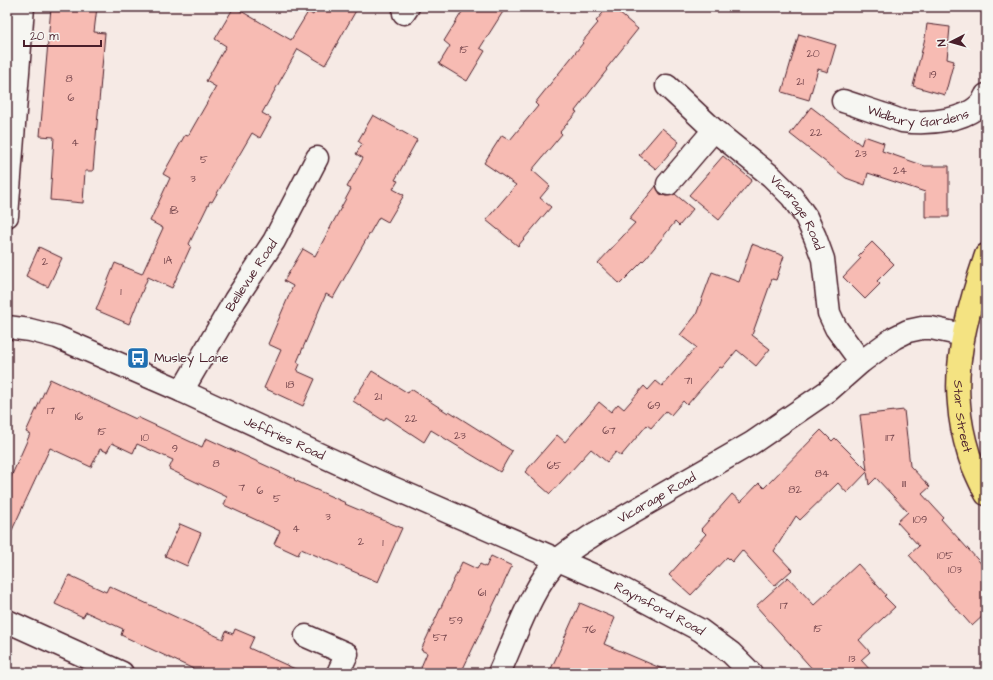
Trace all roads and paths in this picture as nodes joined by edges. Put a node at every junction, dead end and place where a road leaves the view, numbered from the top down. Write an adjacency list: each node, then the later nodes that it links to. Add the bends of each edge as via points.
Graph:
1 (23, 7): 2 (street)
2 (13, 61): 9 (street)
3 (667, 86): 6 (street, Vicarage Road)
4 (986, 95): 5 (street, Widbury Gardens, via 976,109 962,116 921,122 901,120)
5 (843, 101)
6 (714, 130): 8 (street); 13 (street, Vicarage Road, via 771,176 806,216 823,259 829,313 836,328)
7 (317, 158): 14 (street, Bellevue Road, via 274,241 235,300)
8 (668, 184)
9 (7, 216)
10 (984, 264): 12 (main road, Star Street)
11 (7, 327): 14 (street, Jeffries Road, via 57,337)
12 (963, 335): 13 (street, Vicarage Road, via 931,328 908,331); 15 (main road, Star Street, via 958,374 958,403 969,457)
13 (861, 362): 16 (street, Vicarage Road, via 828,391 752,443 596,533)
14 (182, 391): 16 (street, Jeffries Road, via 377,481)
15 (986, 494)
16 (558, 560): 21 (street, Vicarage Road, via 535,593); 22 (street, Raynsford Road, via 611,583 700,630 732,653)
17 (7, 621): 19 (street)
18 (306, 636): 20 (street, via 347,654)
19 (122, 673)
20 (338, 673)
21 (499, 673)
22 (751, 673)

